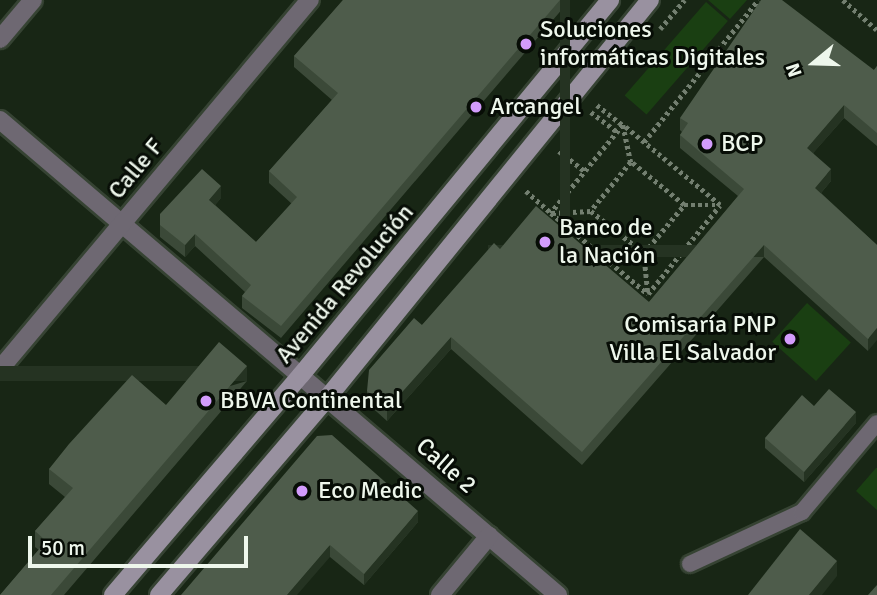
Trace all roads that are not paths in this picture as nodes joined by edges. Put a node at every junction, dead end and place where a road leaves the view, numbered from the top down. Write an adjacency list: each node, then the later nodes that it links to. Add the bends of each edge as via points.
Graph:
1 (33, 0): 5 (street)
2 (310, 0): 7 (street, Calle F)
3 (610, 0): 9 (main road, Avenida Revolución)
4 (650, 0): 10 (main road)
5 (0, 39)
6 (0, 120): 7 (street, Calle 2)
7 (122, 224): 8 (street, Calle F); 9 (street, Calle 2)
8 (0, 369)
9 (301, 375): 10 (street, Calle 2); 14 (main road, Avenida Revolución)
10 (328, 397): 12 (street, Calle 2); 15 (main road)
11 (877, 422): 13 (lane, via 802,512)
12 (489, 536): 16 (street); 17 (street, Calle 2)
13 (690, 564)
14 (113, 595)
15 (159, 595)
16 (440, 595)
17 (558, 595)

